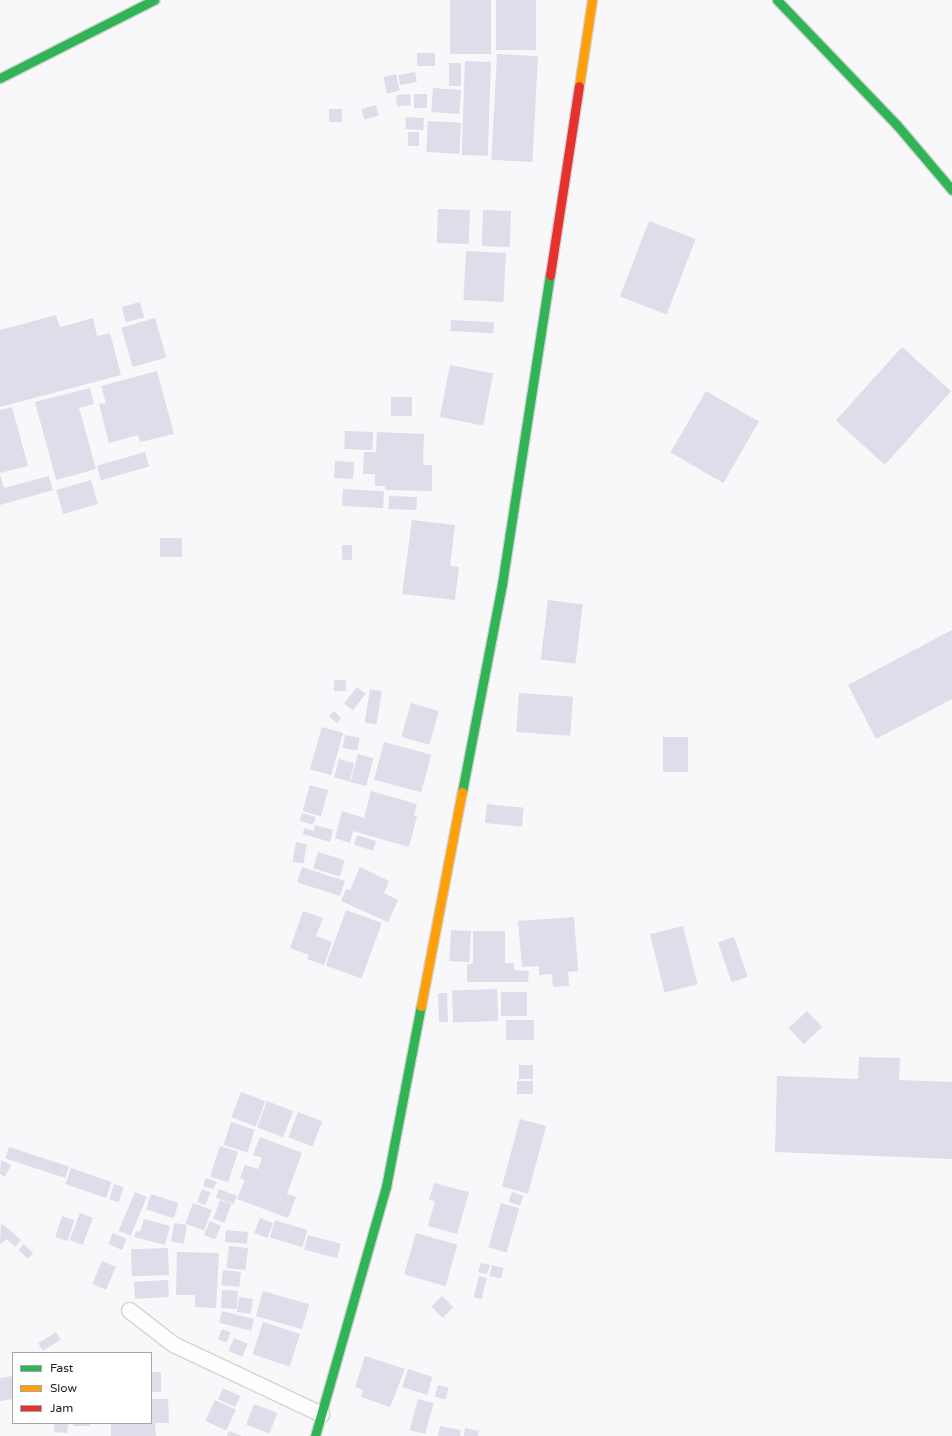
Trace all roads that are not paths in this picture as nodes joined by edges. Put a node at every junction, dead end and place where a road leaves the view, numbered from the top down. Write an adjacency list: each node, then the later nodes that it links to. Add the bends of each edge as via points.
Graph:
1 (154, 0): 4 (street)
2 (592, 0): 7 (street, via 502,584 418,1026 386,1187)
3 (777, 0): 5 (street, via 897,125)
4 (0, 78)
5 (952, 190)
6 (129, 1310): 7 (lane, via 173,1344)
7 (321, 1414): 8 (street)
8 (314, 1436)

